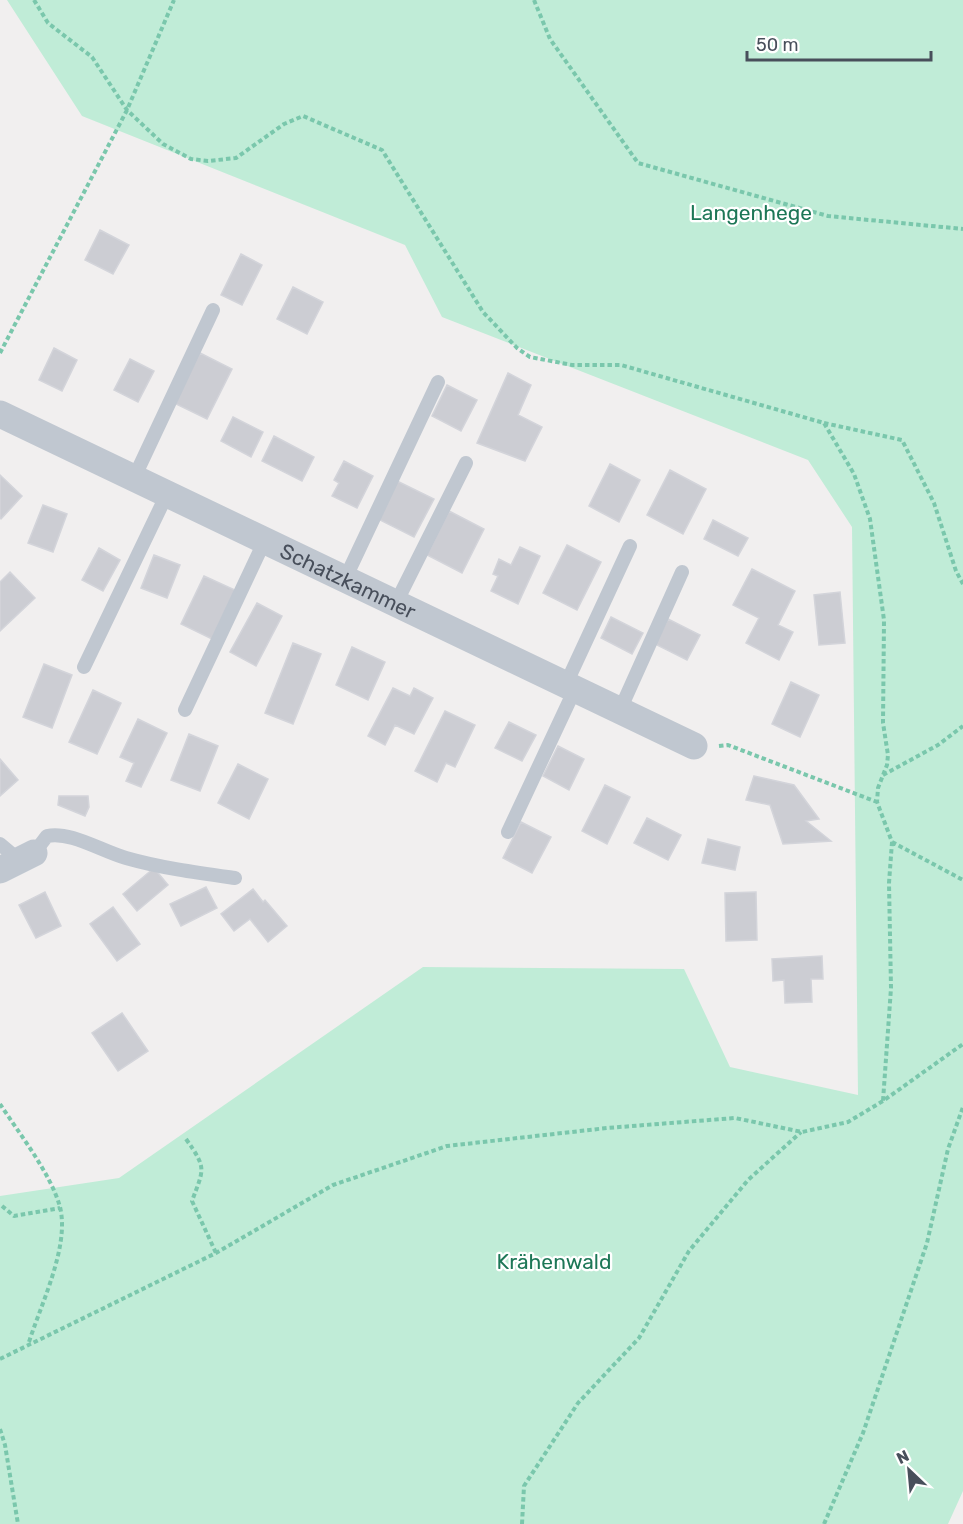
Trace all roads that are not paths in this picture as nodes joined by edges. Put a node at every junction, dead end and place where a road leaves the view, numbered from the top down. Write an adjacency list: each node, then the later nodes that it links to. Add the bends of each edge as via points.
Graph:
1 (213, 310): 5 (lane)
2 (438, 382): 10 (lane)
3 (0, 414): 5 (street, Schatzkammer)
4 (466, 463): 11 (lane)
5 (134, 478): 6 (street, Schatzkammer)
6 (167, 494): 7 (street, Schatzkammer); 12 (lane)
7 (265, 540): 10 (street, Schatzkammer); 14 (lane)
8 (630, 546): 13 (lane)
9 (682, 572): 15 (lane)
10 (345, 579): 11 (street, Schatzkammer)
11 (396, 603): 13 (street, Schatzkammer)
12 (84, 667)
13 (571, 687): 15 (street, Schatzkammer); 17 (lane)
14 (185, 710)
15 (620, 710): 16 (street, Schatzkammer)
16 (694, 746)
17 (508, 832)
18 (13, 857): 19 (lane, via 56,834 127,858)
19 (235, 878)

